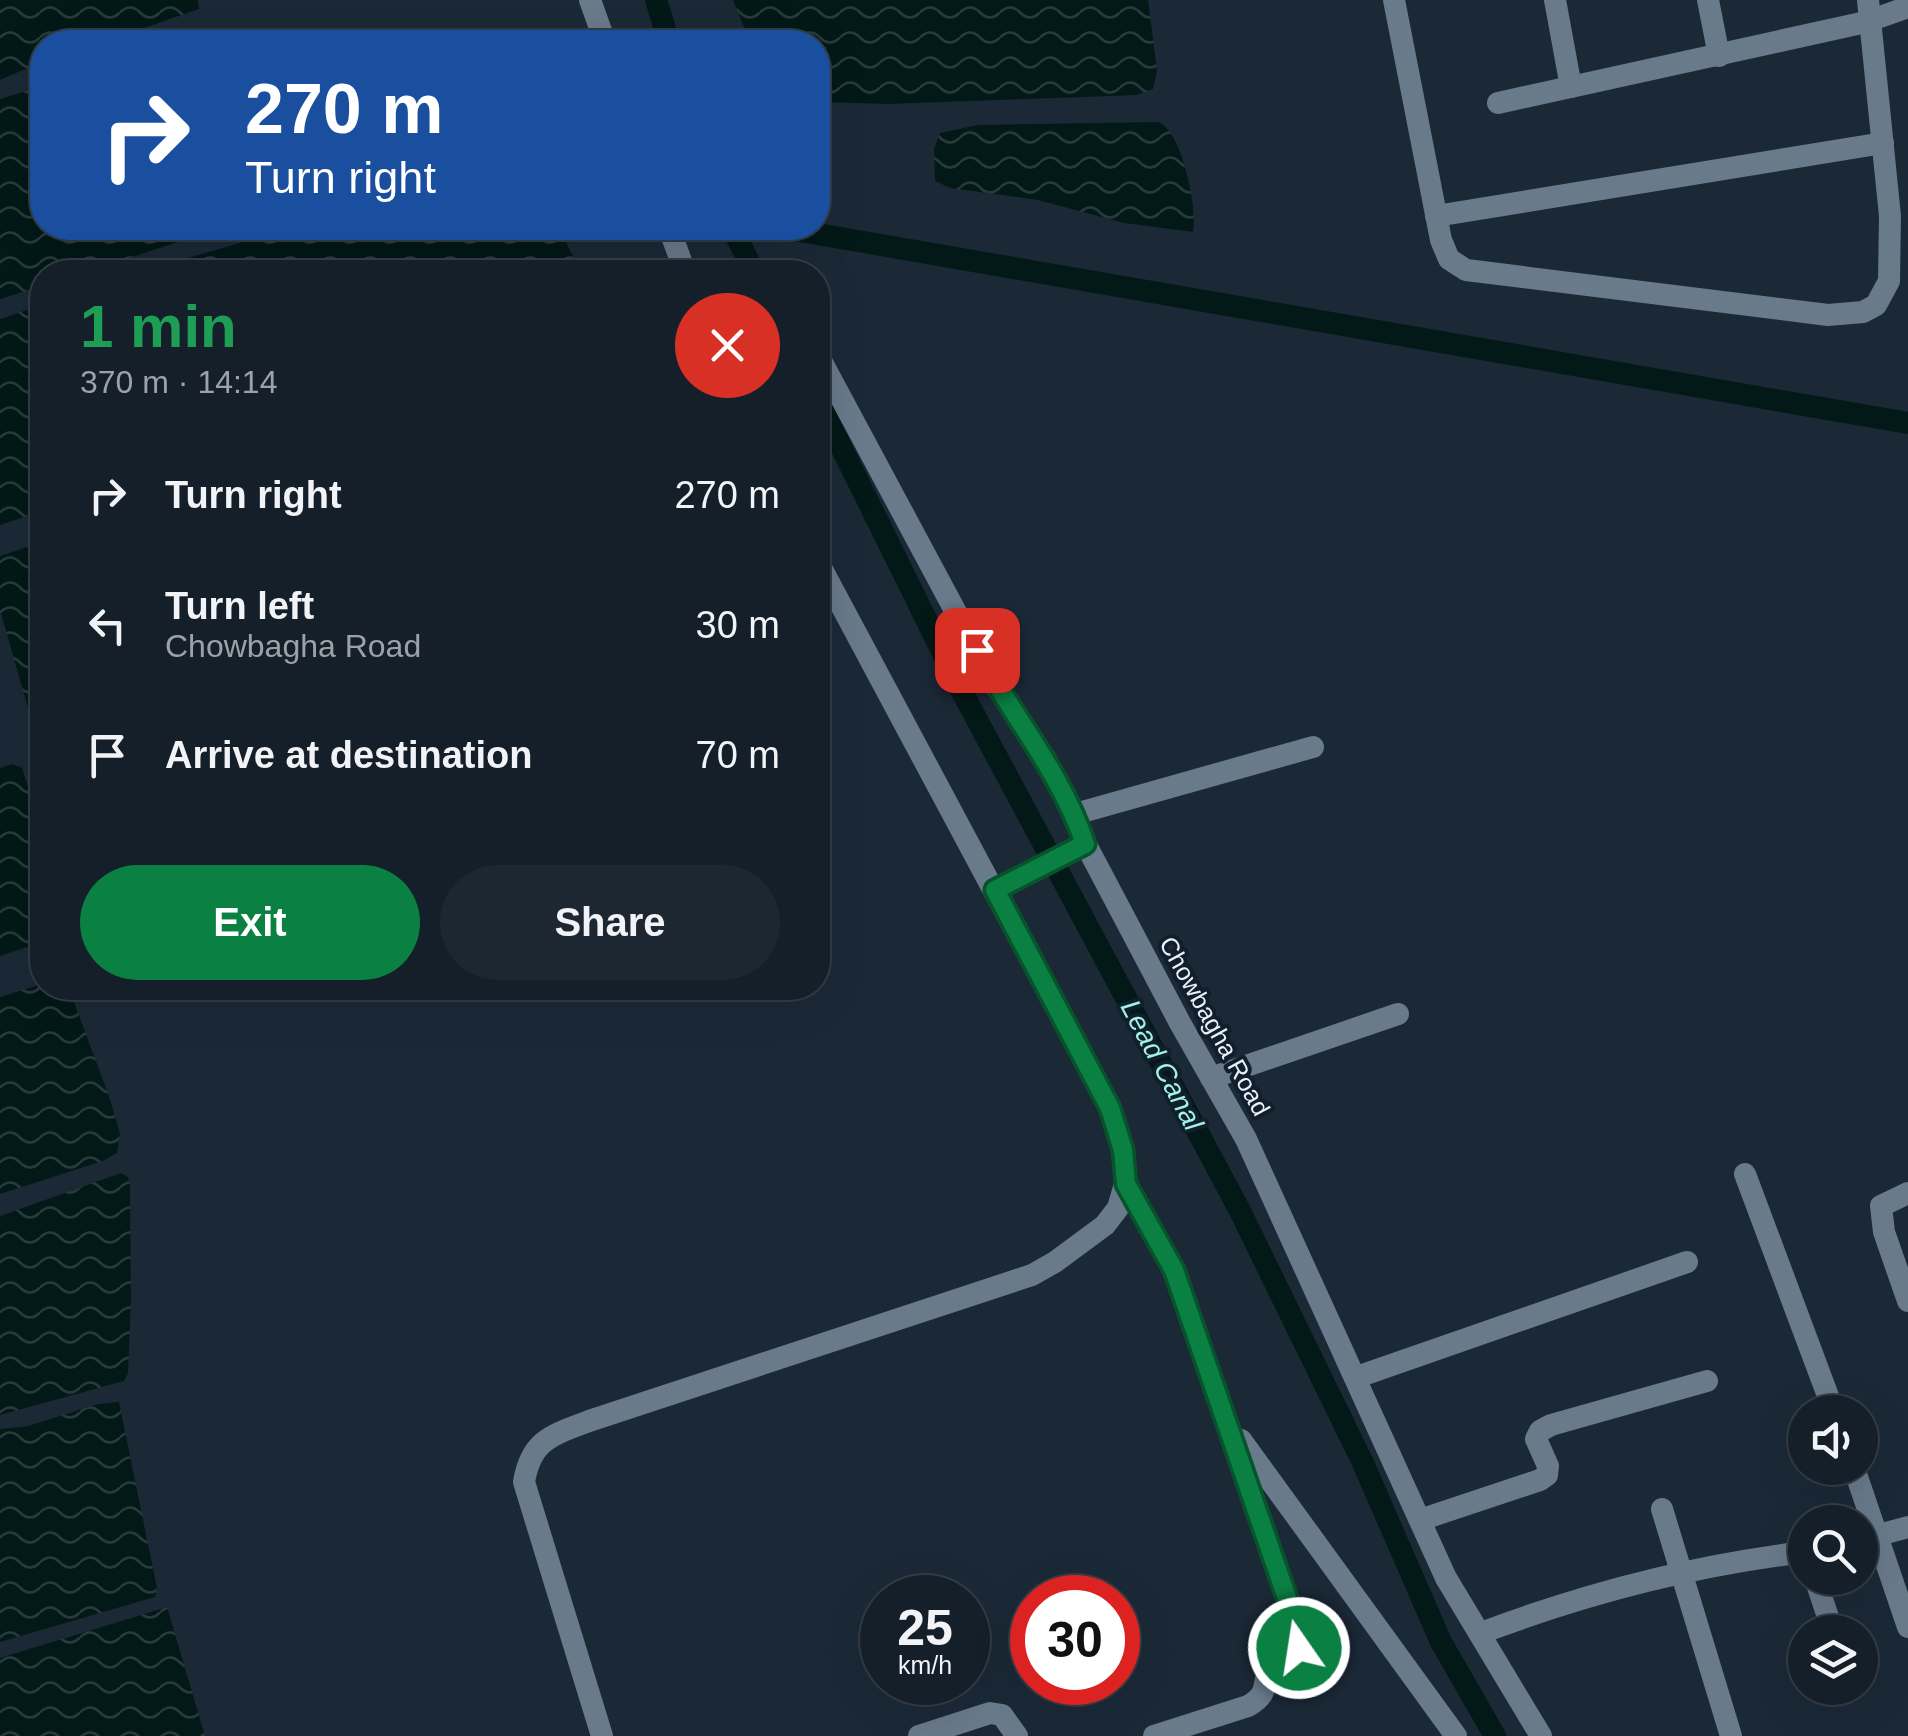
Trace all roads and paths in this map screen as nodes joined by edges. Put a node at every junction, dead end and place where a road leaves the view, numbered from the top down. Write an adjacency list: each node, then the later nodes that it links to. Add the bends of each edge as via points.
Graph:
1 (590, 0): 7 (street)
2 (1394, 0): 12 (street)
3 (1555, 0): 9 (street)
4 (1708, 0): 8 (street)
5 (1908, 6): 6 (street)
6 (1870, 10): 8 (street); 11 (street)
7 (601, 30)
8 (1719, 56): 9 (street)
9 (1571, 87): 10 (street)
10 (1498, 102)
11 (1883, 143): 12 (street); 12 (street, via 1889,281 1876,305 1863,312 1828,315 1466,270 1449,259)
12 (1436, 216)
13 (830, 377): 16 (street, Chowbagha Road, via 996,685)
14 (830, 584): 18 (street)
15 (1313, 747): 16 (street)
16 (1075, 814): 17 (street, Chowbagha Road)
17 (1085, 844): 18 (street); 20 (street, Chowbagha Road)
18 (995, 890): 22 (street, via 1110,1108)
19 (1398, 1014): 20 (street)
20 (1211, 1078): 26 (street, Chowbagha Road, via 1246,1138)
21 (1746, 1174): 28 (street)
22 (1126, 1184): 29 (street, via 1174,1270); 39 (street, via 1106,1225 1032,1275 589,1421 539,1445 524,1482)
23 (1908, 1193): 25 (street, via 1881,1206)
24 (1687, 1262): 26 (street)
25 (1908, 1301)
26 (1356, 1377): 31 (street, Chowbagha Road)
27 (1707, 1381): 31 (street, via 1551,1425 1536,1438 1547,1475)
28 (1828, 1395)
29 (1227, 1421): 42 (street, via 1299,1648 1272,1663 1266,1690 1248,1706); 43 (street)
30 (1662, 1509): 36 (street)
31 (1420, 1520): 38 (street, Chowbagha Road)
32 (1908, 1527): 33 (street)
33 (1878, 1535)
34 (1788, 1555): 36 (street)
35 (1878, 1558): 37 (street)
36 (1683, 1574): 38 (street); 45 (street)
37 (1908, 1627)
38 (1481, 1633): 44 (street, Chowbagha Road)
39 (602, 1736)
40 (919, 1736): 41 (street, via 990,1712 1002,1715)
41 (1017, 1736)
42 (1154, 1736)
43 (1456, 1736)
44 (1541, 1736)
45 (1730, 1736)

